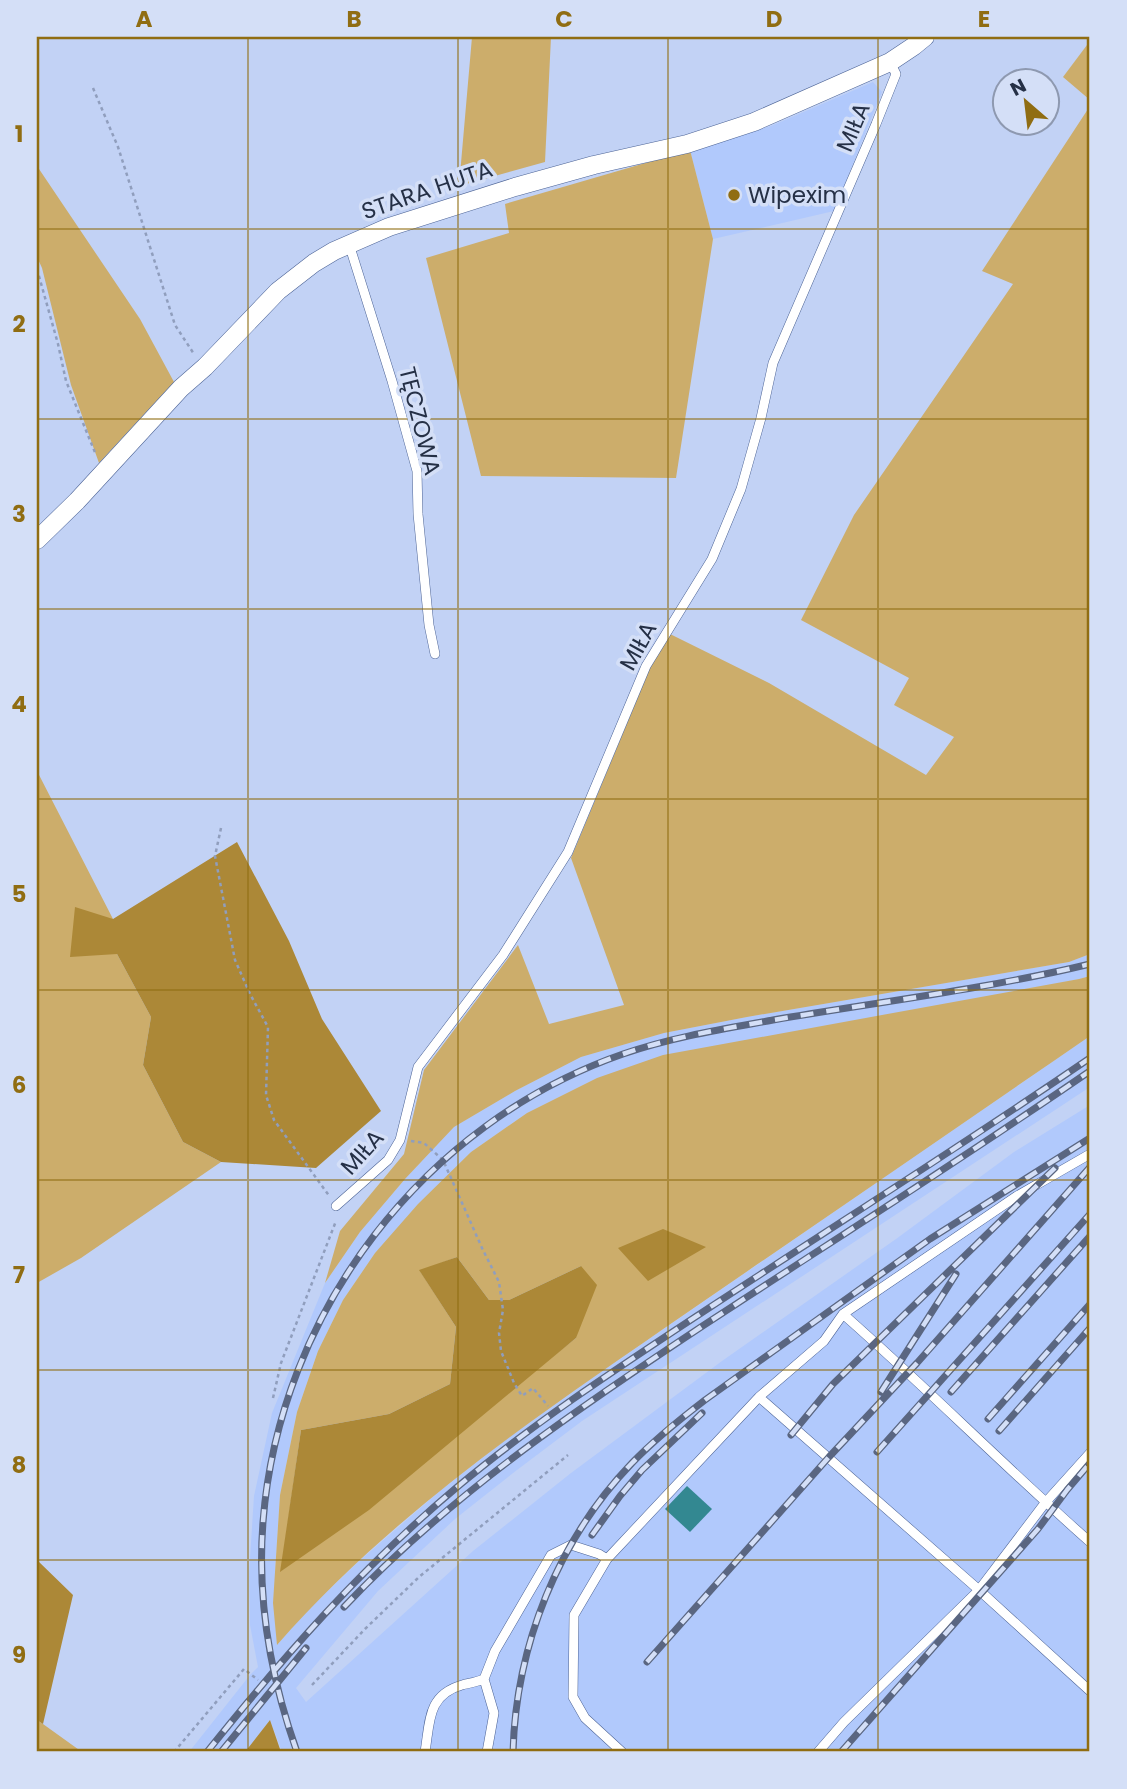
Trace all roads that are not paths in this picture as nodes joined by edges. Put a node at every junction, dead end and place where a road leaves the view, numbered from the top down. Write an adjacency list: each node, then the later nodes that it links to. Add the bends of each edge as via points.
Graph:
1 (925, 37): 2 (street, STARA HUTA)
2 (890, 62): 3 (street, STARA HUTA, via 754,122 687,144 515,187); 7 (lane, MIŁA, via 896,74 773,363 741,489 712,559 646,666 568,852 503,955 418,1067 400,1140 388,1160)
3 (349, 244): 4 (street, STARA HUTA, via 278,291); 5 (lane, TĘCZOWA, via 417,471)
4 (37, 540)
5 (435, 654)
6 (1090, 1154): 8 (lane, via 1017,1196)
7 (336, 1206)
8 (843, 1314): 9 (lane, via 824,1341); 11 (lane)
9 (759, 1397): 13 (lane); 14 (lane)
10 (1090, 1453): 11 (lane)
11 (1045, 1503): 12 (lane); 14 (lane)
12 (1090, 1542)
13 (607, 1559): 15 (lane, via 571,1545 551,1555 495,1651); 19 (lane, via 574,1615 573,1697 585,1718)
14 (979, 1590): 16 (lane); 20 (lane)
15 (484, 1679): 17 (lane, via 438,1699); 18 (lane, via 494,1713)
16 (1090, 1691)
17 (425, 1752)
18 (487, 1752)
19 (622, 1752)
20 (818, 1752)

